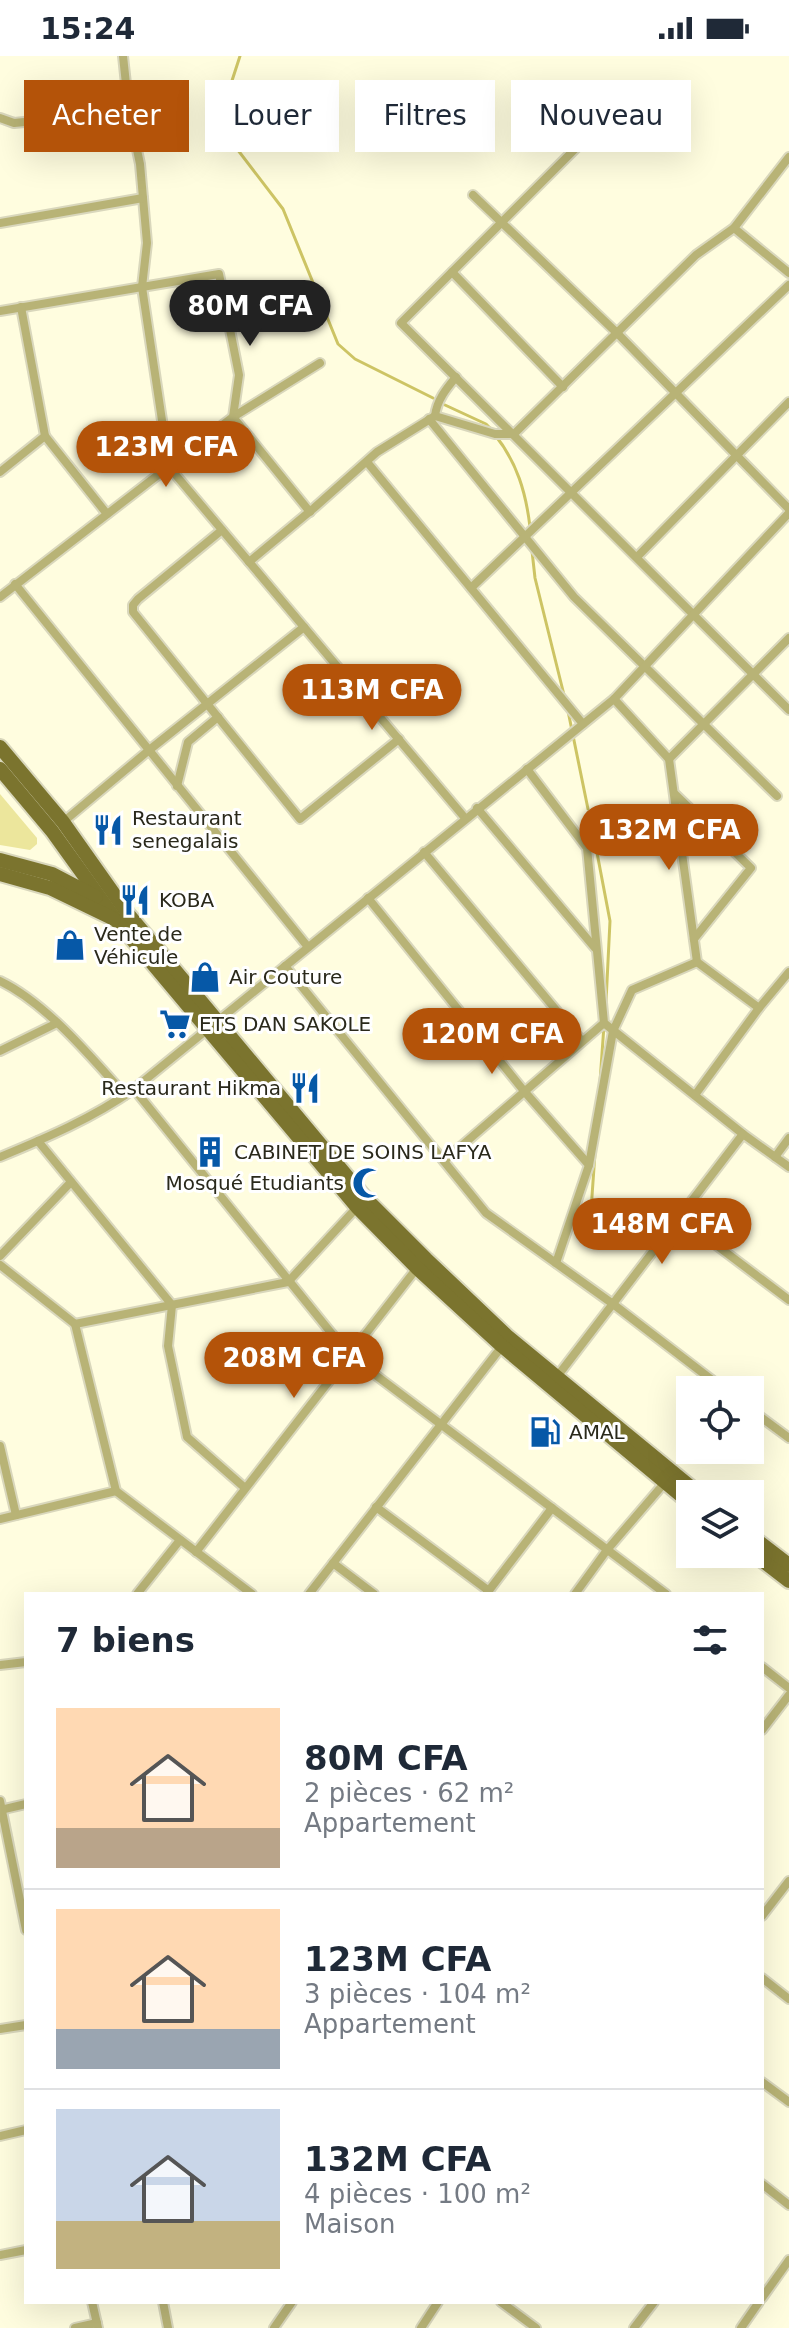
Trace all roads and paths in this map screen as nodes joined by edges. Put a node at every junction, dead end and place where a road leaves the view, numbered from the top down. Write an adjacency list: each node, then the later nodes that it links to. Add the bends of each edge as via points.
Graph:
1 (123, 56): 2 (street)
2 (126, 80)
3 (0, 118): 4 (street)
4 (24, 122)
5 (137, 152): 9 (street)
6 (572, 152): 10 (street)
7 (789, 157): 12 (street)
8 (473, 195): 10 (street)
9 (143, 198): 11 (street); 16 (street, via 147,243)
10 (502, 221): 13 (street); 19 (street)
11 (0, 223)
12 (734, 228): 14 (street); 19 (street, via 696,255)
13 (452, 272): 21 (street, via 401,323); 22 (street)
14 (789, 273)
15 (789, 285): 23 (street)
16 (142, 287): 17 (street); 25 (street, via 219,274 239,375); 31 (street)
17 (21, 307): 18 (street); 28 (street)
18 (0, 311)
19 (618, 334): 22 (street); 23 (street)
20 (320, 363): 25 (street)
21 (456, 377): 26 (street); 27 (street)
22 (563, 387): 27 (street)
23 (675, 394): 29 (street); 33 (street)
24 (789, 402): 29 (street)
25 (233, 417): 31 (street); 35 (street)
26 (432, 417): 27 (street); 30 (street); 38 (street)
27 (514, 434): 33 (street)
28 (45, 436): 32 (street); 36 (street)
29 (736, 456): 34 (street); 39 (street)
30 (367, 462): 35 (street); 42 (street)
31 (169, 467): 36 (street); 37 (street)
32 (0, 472)
33 (572, 492): 38 (street); 39 (street)
34 (789, 511): 44 (street)
35 (310, 512): 40 (street)
36 (107, 514): 41 (street)
37 (222, 530): 40 (street); 50 (street, via 133,605 133,612)
38 (525, 537): 42 (street); 47 (street, via 574,597)
39 (637, 557): 44 (street)
40 (249, 562): 45 (street)
41 (15, 584): 43 (street); 59 (street)
42 (471, 588): 53 (street)
43 (0, 597)
44 (694, 615): 47 (street); 48 (street)
45 (304, 627): 50 (street); 56 (street)
46 (789, 638): 48 (street)
47 (645, 667): 49 (street); 54 (street)
48 (753, 674): 51 (street); 54 (street)
49 (614, 699): 53 (street); 60 (street)
50 (207, 704): 52 (street); 55 (street)
51 (789, 710)
52 (218, 717): 56 (street, via 300,819); 57 (street)
53 (583, 724): 62 (street)
54 (704, 724): 60 (street); 65 (street)
55 (177, 728): 57 (street); 59 (street)
56 (399, 739): 67 (street)
57 (188, 742): 63 (street)
58 (0, 747): 68 (main road)
59 (148, 751): 63 (street); 68 (street)
60 (669, 759): 64 (street)
61 (0, 769): 68 (main road)
62 (527, 769): 66 (street); 79 (street, via 587,848)
63 (177, 786): 78 (street)
64 (675, 794): 77 (street); 77 (street, via 751,868)
65 (777, 796)
66 (477, 808): 67 (street); 79 (street)
67 (465, 818): 70 (street)
68 (58, 827): 69 (main road); 76 (main road)
69 (63, 846): 73 (main road); 75 (main road)
70 (424, 852): 74 (street); 89 (street)
71 (0, 860): 73 (main road)
72 (0, 874): 73 (main road)
73 (51, 881): 75 (main road, via 77,885); 76 (main road)
74 (368, 898): 78 (street); 92 (street)
75 (102, 901): 76 (main road)
76 (122, 917): 87 (main road); 87 (main road, via 142,930)
77 (694, 939): 80 (street)
78 (308, 947): 81 (street)
79 (596, 949): 86 (street)
80 (697, 962): 84 (street); 88 (street, via 632,990)
81 (285, 966): 87 (street); 100 (street)
82 (789, 972): 84 (street)
83 (0, 981): 85 (street)
84 (759, 1008): 94 (street)
85 (57, 1023): 90 (street); 93 (street)
86 (604, 1023): 88 (street); 89 (street)
87 (212, 1026): 91 (street); 104 (main road)
88 (613, 1031): 94 (street); 101 (street)
89 (582, 1041): 92 (street)
90 (0, 1051)
91 (134, 1089): 93 (street); 110 (street)
92 (524, 1091): 100 (street); 101 (street)
93 (125, 1095): 97 (street)
94 (695, 1095): 95 (street)
95 (743, 1134): 99 (street); 105 (street)
96 (789, 1138): 99 (street)
97 (38, 1141): 98 (street); 103 (street)
98 (0, 1157)
99 (775, 1157): 102 (street)
100 (444, 1161): 107 (street, via 486,1213)
101 (589, 1165): 107 (street)
102 (789, 1167)
103 (71, 1182): 106 (street); 113 (street)
104 (361, 1203): 109 (main road); 110 (street); 115 (main road)
105 (679, 1217): 111 (street); 112 (street)
106 (0, 1256)
107 (556, 1263): 112 (street)
108 (0, 1265): 114 (street)
109 (417, 1268): 115 (main road); 116 (street)
110 (288, 1282): 113 (street); 116 (street)
111 (789, 1300)
112 (613, 1304): 117 (street); 118 (street)
113 (172, 1305): 114 (street); 127 (street, via 168,1346 187,1437)
114 (75, 1324): 128 (street)
115 (505, 1342): 118 (main road); 119 (main road); 121 (street)
116 (349, 1355): 121 (street); 127 (street)
117 (707, 1376)
118 (556, 1378): 119 (main road)
119 (581, 1406): 124 (main road)
120 (764, 1419): 122 (street)
121 (441, 1424): 129 (street); 130 (street)
122 (789, 1438)
123 (0, 1446): 131 (street)
124 (668, 1478): 125 (main road); 126 (main road); 134 (street)
125 (676, 1482)
126 (676, 1487)
127 (245, 1488): 135 (street)
128 (116, 1491): 131 (street); 133 (street)
129 (376, 1507): 138 (street); 145 (street)
130 (552, 1508): 134 (street); 145 (street)
131 (16, 1515): 132 (street)
132 (0, 1519)
133 (180, 1540): 135 (street); 141 (street)
134 (607, 1550): 146 (street); 147 (street)
135 (196, 1552): 142 (street)
136 (764, 1555): 139 (main road)
137 (764, 1557): 140 (main road)
138 (333, 1563): 143 (street); 144 (street)
139 (789, 1565)
140 (789, 1581)
141 (139, 1592)
142 (249, 1592)
143 (311, 1592)
144 (371, 1592)
145 (488, 1592)
146 (576, 1592)
147 (663, 1592)
148 (24, 1662): 149 (street)
149 (0, 1665)
150 (764, 1669): 151 (street)
151 (789, 1688)
152 (789, 1695): 153 (street)
153 (764, 1727)
154 (24, 1804): 155 (street)
155 (1, 1807): 158 (street)
156 (789, 1881): 157 (street)
157 (764, 1913)
158 (24, 1920)
159 (764, 1980): 160 (street)
160 (789, 1999)
161 (24, 2025): 162 (street)
162 (0, 2029)
163 (764, 2083): 164 (street)
164 (789, 2102)
165 (24, 2130): 166 (street)
166 (0, 2136)
167 (764, 2186): 168 (street)
168 (789, 2205)
169 (24, 2250): 170 (street)
170 (0, 2255)
171 (789, 2260): 172 (street)
172 (764, 2296)
173 (92, 2304): 180 (street)
174 (164, 2304): 182 (street)
175 (291, 2304): 183 (street)
176 (437, 2304): 184 (street)
177 (504, 2304): 185 (street)
178 (652, 2304): 186 (street)
179 (758, 2304): 187 (street)
180 (97, 2326): 181 (street)
181 (75, 2328)
182 (168, 2328)
183 (274, 2328)
184 (421, 2328)
185 (536, 2328)
186 (634, 2328)
187 (741, 2328)

